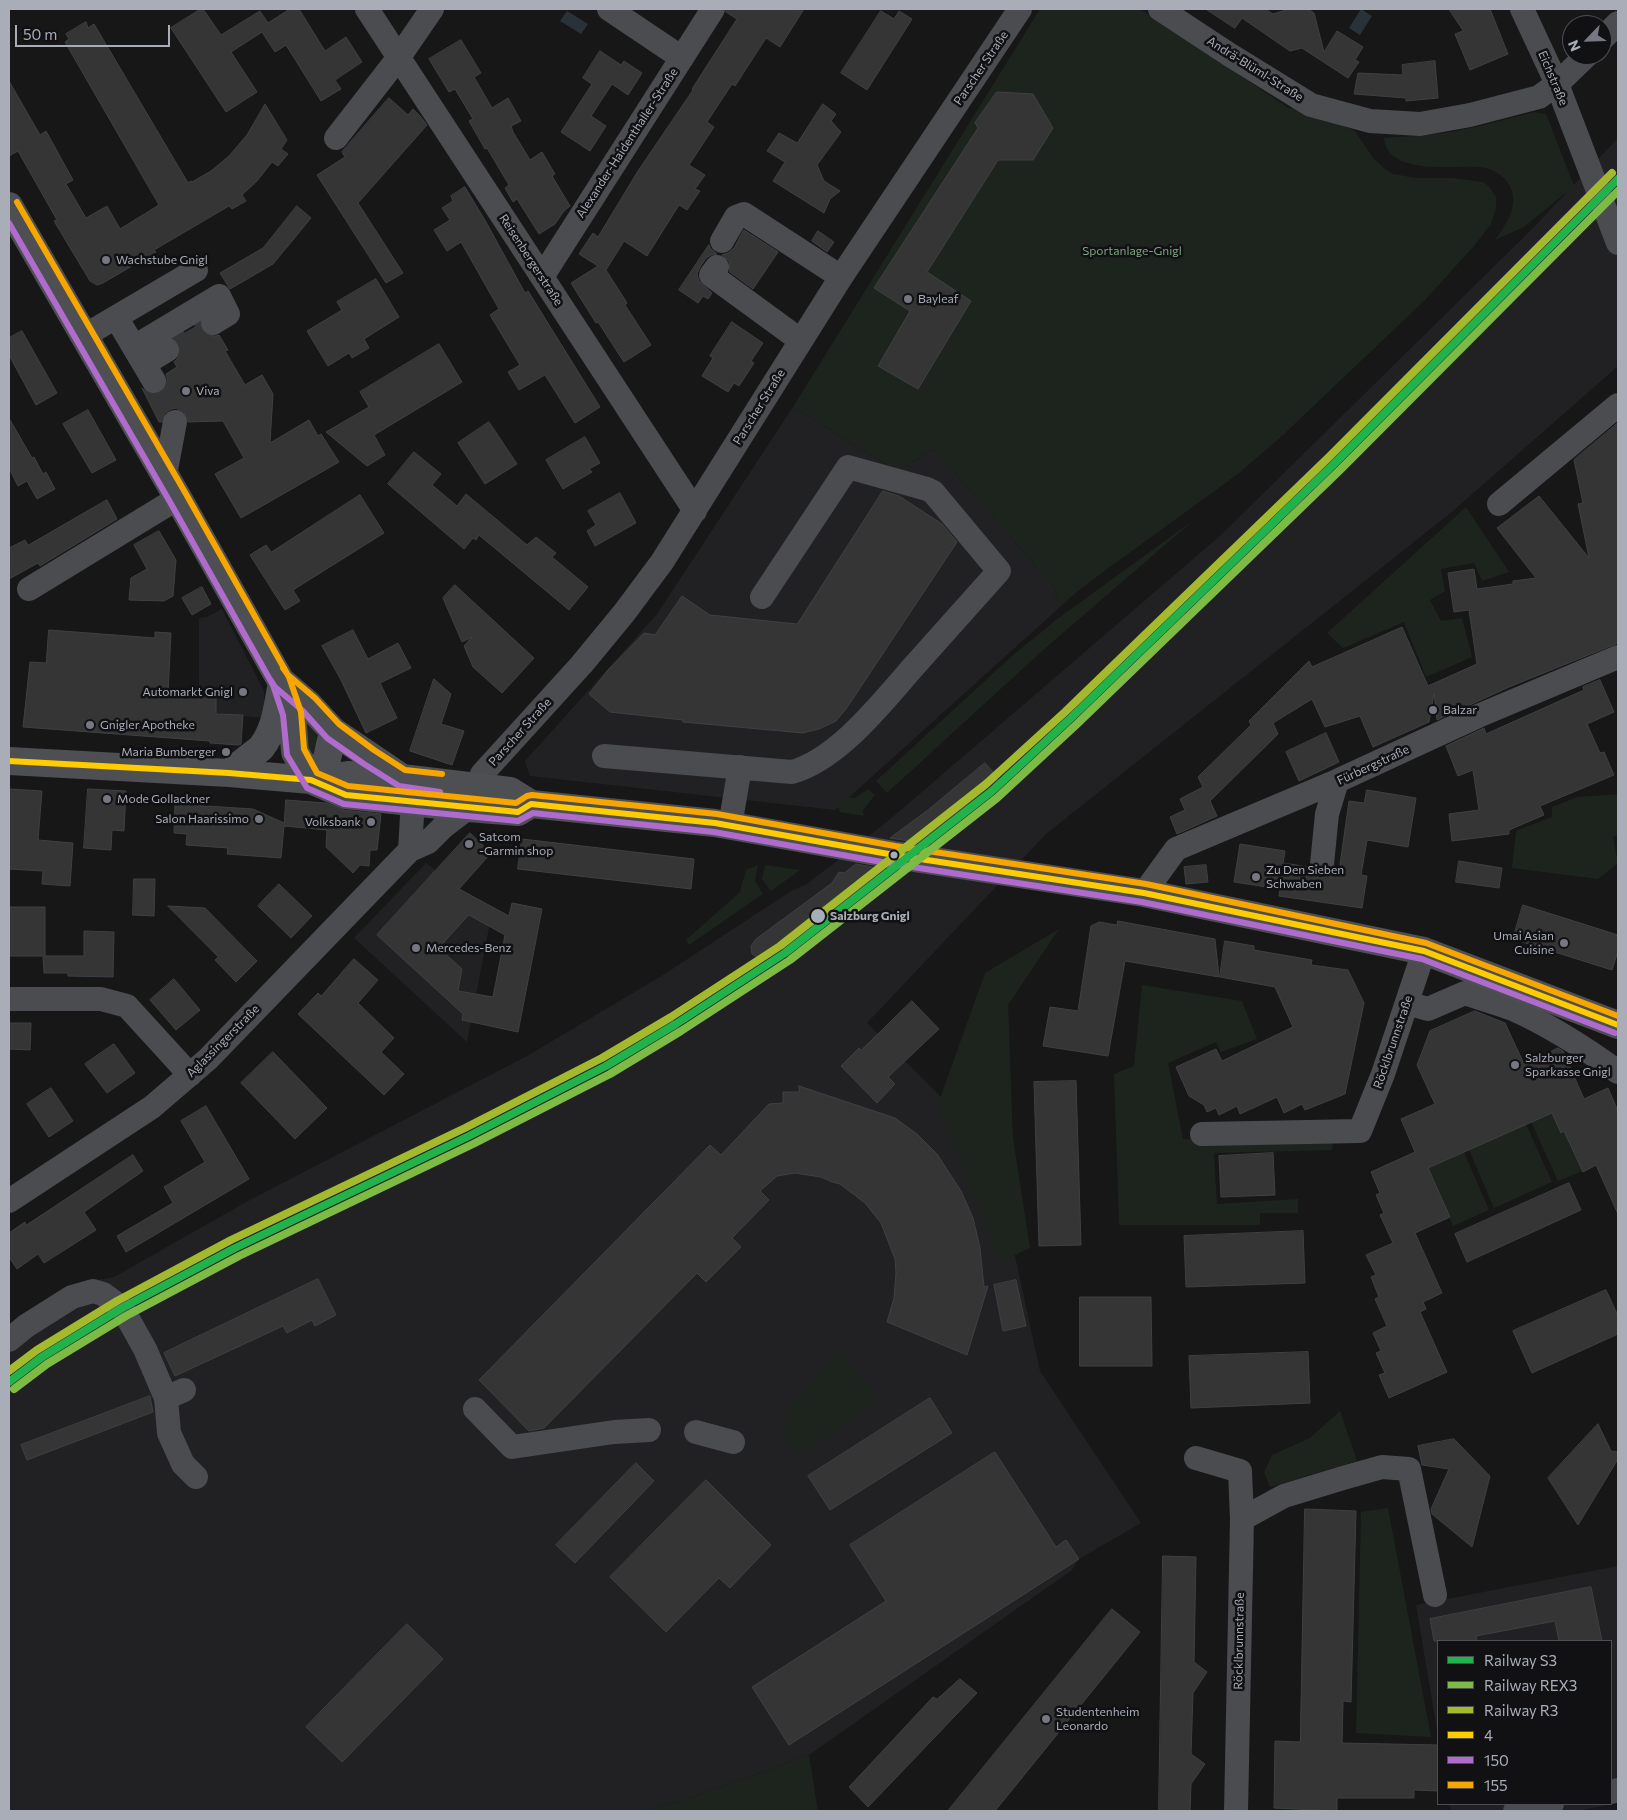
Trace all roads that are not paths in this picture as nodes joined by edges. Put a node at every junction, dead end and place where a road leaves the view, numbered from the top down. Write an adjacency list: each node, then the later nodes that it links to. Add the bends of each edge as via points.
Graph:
1 (367, 9): 8 (street, Reisenbergerstraße)
2 (432, 9): 8 (street)
3 (609, 9): 9 (street)
4 (713, 9): 9 (street, Alexander-Haidenthaller-Straße)
5 (1020, 9): 19 (street, Parscher Straße)
6 (1160, 9): 11 (street, Andrä-Blüml-Straße, via 1311,105 1370,121 1420,124 1470,115 1539,97)
7 (1522, 9): 11 (street, Eichstraße)
8 (399, 57): 12 (street); 18 (street, Reisenbergerstraße)
9 (682, 58): 18 (street, Alexander-Haidenthaller-Straße)
10 (1577, 65): 11 (street, Andrä-Blüml-Straße)
11 (1557, 84): 15 (street, Eichstraße)
12 (336, 138)
13 (9, 206): 22 (main road)
14 (722, 241): 19 (street, via 736,217 744,214)
15 (1618, 243)
16 (717, 267): 23 (street, via 711,275)
17 (196, 270): 20 (street)
18 (542, 277): 30 (street, Reisenbergerstraße)
19 (841, 277): 23 (street, Parscher Straße)
20 (116, 317): 22 (street); 25 (street)
21 (213, 323): 25 (street, via 228,314 219,296)
22 (84, 336): 28 (main road)
23 (800, 340): 30 (street, Parscher Straße)
24 (167, 350): 25 (street)
25 (144, 364)
26 (1618, 405): 29 (street)
27 (175, 422): 28 (street)
28 (172, 486): 31 (street); 34 (main road)
29 (1499, 504)
30 (695, 510): 43 (street, Parscher Straße, via 624,613 482,774)
31 (29, 589)
32 (762, 597): 38 (street, via 848,467 933,492 999,571 872,713 823,757 792,772)
33 (1618, 657): 41 (street, Fürbergstraße)
34 (281, 681): 35 (main road); 39 (main road, via 276,718 265,742); 40 (main road, via 292,713 295,752)
35 (333, 731): 40 (main road, via 327,759); 42 (main road)
36 (604, 756): 38 (street)
37 (9, 762): 39 (main road)
38 (740, 767): 44 (street)
39 (229, 773): 40 (main road)
40 (311, 780): 42 (main road, via 346,795)
41 (1336, 781): 46 (street, via 1327,814); 47 (street, Fürbergstraße, via 1176,849)
42 (406, 790): 43 (main road); 45 (street, via 412,816)
43 (475, 799): 44 (main road, via 510,792 530,804); 45 (street, Aglassingerstraße, via 428,842)
44 (730, 826): 47 (main road)
45 (410, 850): 53 (street, Aglassingerstraße)
46 (1322, 864)
47 (1144, 893): 48 (main road)
48 (1424, 951): 50 (street, Röcklbrunnstraße); 51 (main road)
49 (9, 999): 53 (street, via 101,999 127,1006)
50 (1407, 1003): 52 (street, via 1428,1009 1465,994 1502,1005 1584,1047); 54 (street, Röcklbrunnstraße, via 1360,1131)
51 (1617, 1026)
52 (1618, 1072)
53 (190, 1075): 55 (street, Aglassingerstraße, via 152,1107)
54 (1202, 1134)
55 (9, 1200)
56 (9, 1340): 64 (street, via 72,1297 93,1291 103,1294 122,1308 175,1394 169,1434 183,1464)
57 (475, 1410): 58 (street, via 512,1447)
58 (649, 1430)
59 (696, 1432): 60 (street)
60 (733, 1442)
61 (1403, 1455): 63 (street)
62 (1196, 1458): 65 (street, Röcklbrunnstraße, via 1240,1471)
63 (1382, 1467): 65 (street, via 1284,1496); 66 (street, via 1409,1470)
64 (196, 1477)
65 (1242, 1519): 68 (street, Röcklbrunnstraße)
66 (1435, 1595)
67 (1547, 1805): 69 (street)
68 (1236, 1811)
69 (1515, 1811)

